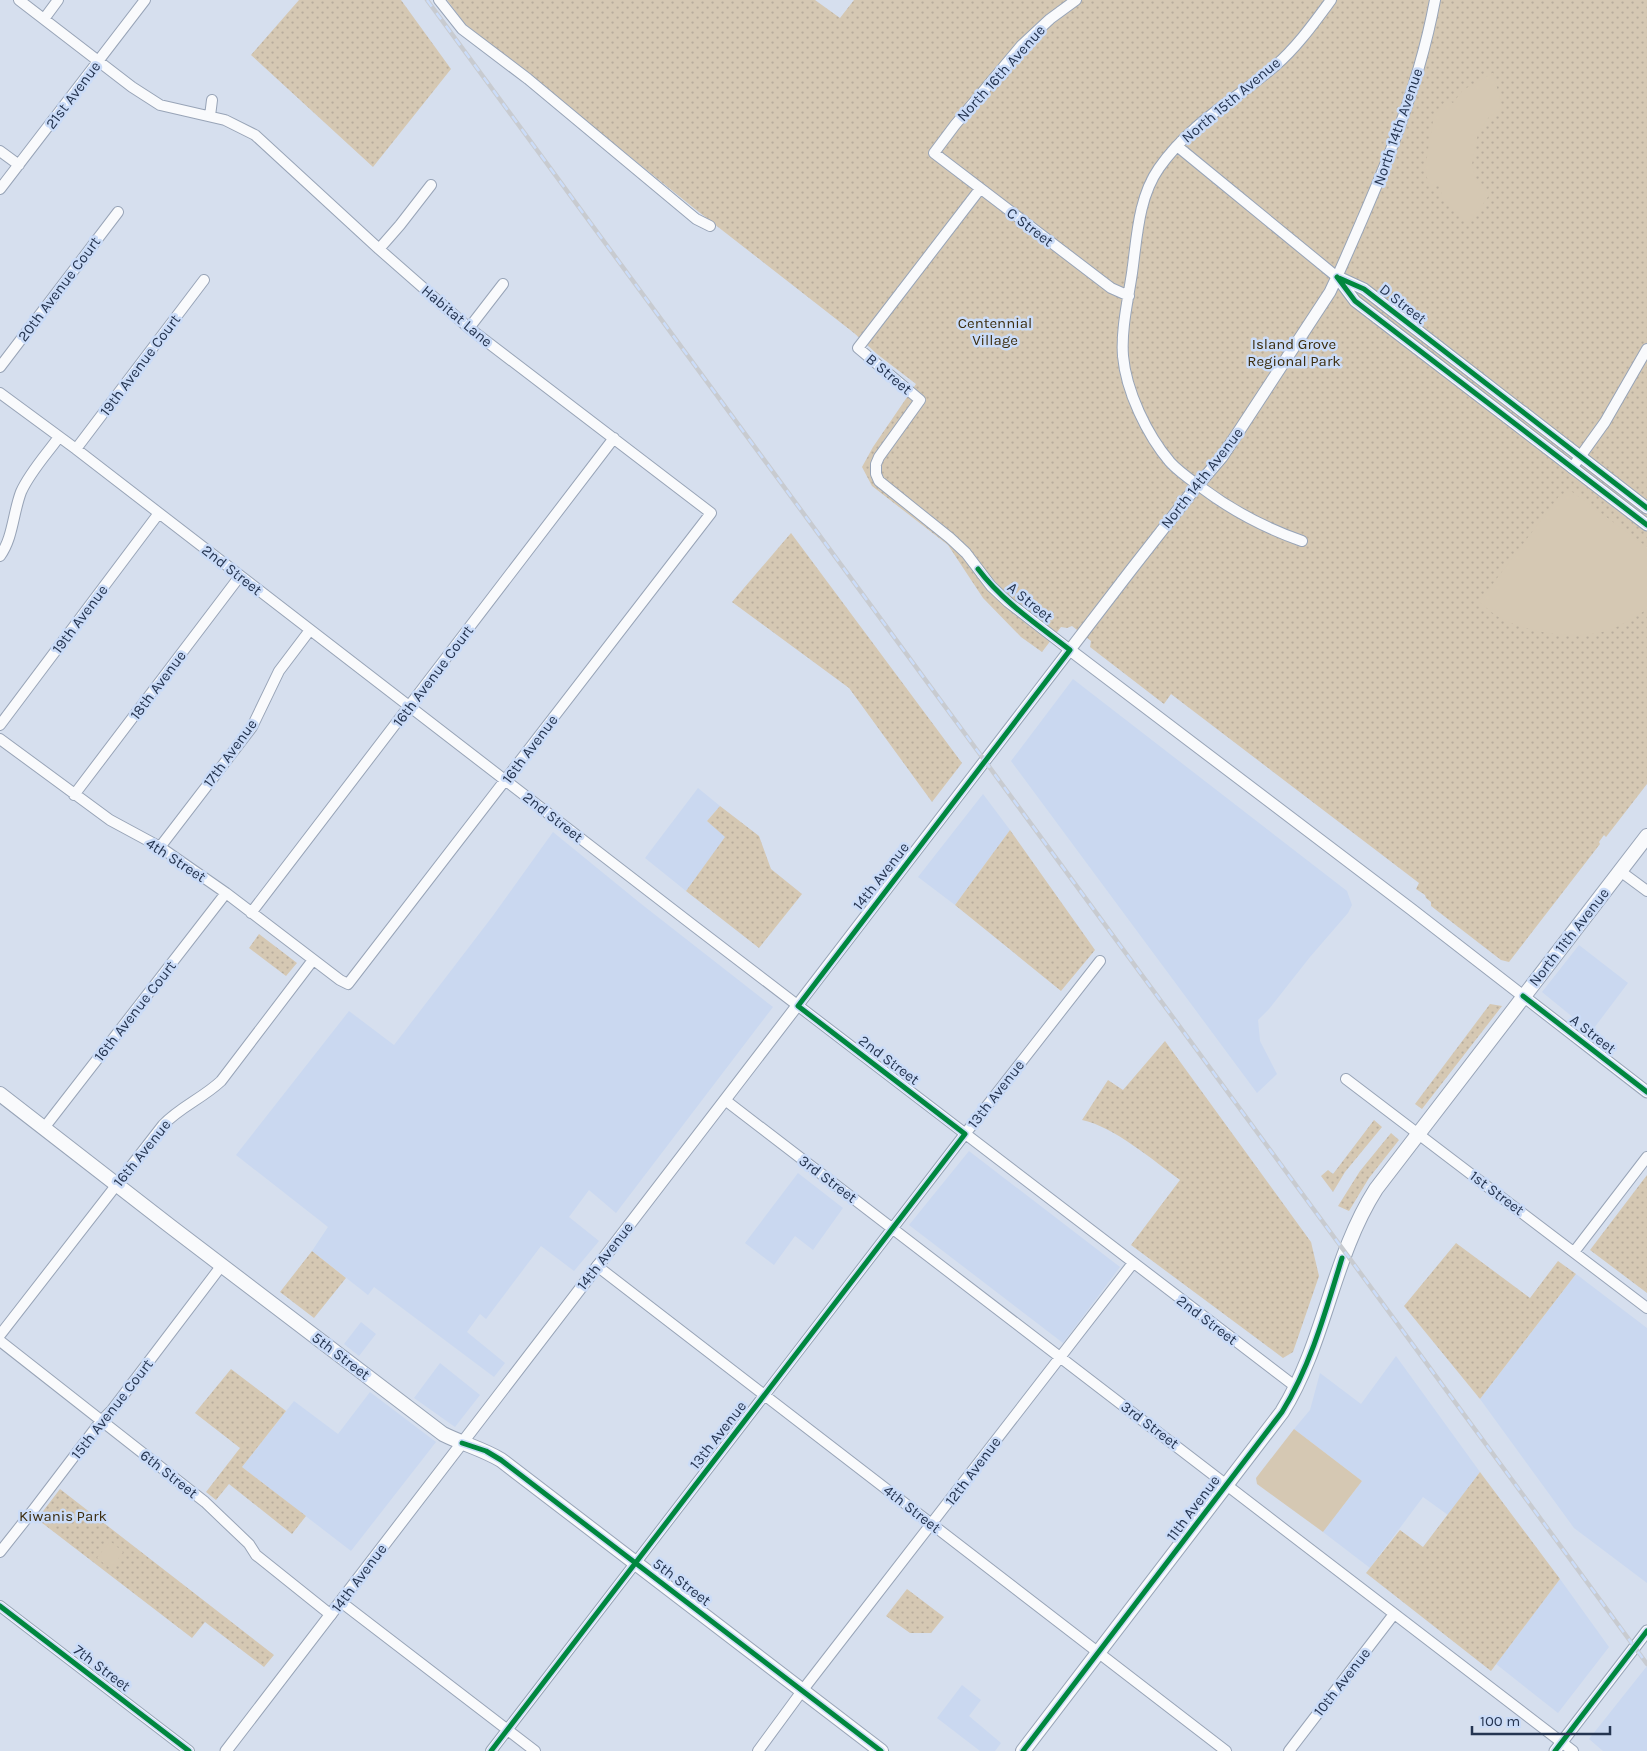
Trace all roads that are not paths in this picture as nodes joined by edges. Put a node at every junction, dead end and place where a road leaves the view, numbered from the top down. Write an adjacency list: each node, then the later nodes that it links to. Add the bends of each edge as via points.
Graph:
1 (19, 0): 8 (street, Habitat Lane)
2 (58, 0): 8 (street)
3 (145, 0): 9 (street, 21st Avenue)
4 (440, 0): 20 (street, via 462,29 528,79 696,219)
5 (1076, 0): 14 (street, North 16th Avenue, via 1022,46)
6 (1332, 0): 12 (street, North 15th Avenue, via 1275,66 1192,130)
7 (1435, 0): 22 (street, North 14th Avenue, via 1429,35 1384,170)
8 (44, 19): 9 (street, Habitat Lane)
9 (99, 61): 11 (street, Habitat Lane, via 160,105); 15 (street, 21st Avenue)
10 (212, 100): 11 (street)
11 (210, 116): 21 (street, Habitat Lane, via 255,135)
12 (1177, 146): 22 (street, D Street); 25 (street, North 15th Avenue, via 1158,169 1144,200)
13 (0, 150): 15 (street)
14 (934, 153): 18 (street, C Street)
15 (19, 165): 17 (street, 21st Avenue)
16 (430, 185): 21 (street)
17 (0, 189)
18 (980, 189): 25 (street, C Street, via 1111,288); 30 (street, B Street, via 858,348)
19 (118, 212): 28 (street, 20th Avenue Court)
20 (710, 226)
21 (378, 249): 26 (street, Habitat Lane)
22 (1337, 277): 34 (street, D Street, via 1364,290); 35 (street, D Street, via 1355,301); 36 (street, North 14th Avenue, via 1222,457)
23 (204, 280): 33 (street, 19th Avenue Court)
24 (503, 284): 26 (street)
25 (1129, 296): 36 (street, North 15th Avenue, via 1123,337 1126,377 1143,420 1170,462)
26 (469, 328): 32 (street, Habitat Lane)
27 (1647, 349): 34 (street)
28 (0, 367)
29 (0, 392): 31 (street, 2nd Street)
30 (920, 400): 45 (street, A Street, via 879,457 876,474 879,480 966,553 1008,602)
31 (59, 437): 33 (street, 2nd Street); 42 (street, via 21,492 6,546)
32 (614, 438): 38 (street, Habitat Lane); 46 (street, 16th Avenue Court)
33 (76, 449): 39 (street, 2nd Street)
34 (1582, 455): 35 (street); 37 (street, D Street)
35 (1572, 468): 40 (street, D Street)
36 (1198, 485): 41 (street, North 15th Avenue, via 1246,518); 45 (street, North 14th Avenue)
37 (1647, 508)
38 (711, 513): 50 (street, 16th Avenue)
39 (160, 514): 43 (street, 2nd Street); 47 (street, 19th Avenue)
40 (1647, 525)
41 (1302, 541)
42 (0, 556)
43 (240, 576): 44 (street, 2nd Street); 51 (street, 18th Avenue)
44 (310, 630): 46 (street, 2nd Street); 53 (street, 17th Avenue, via 279,671 252,727)
45 (1070, 650): 49 (street, North 14th Avenue); 61 (street, A Street)
46 (409, 707): 50 (street, 2nd Street); 57 (street, 16th Avenue Court)
47 (0, 725)
48 (0, 739): 51 (street, 4th Street)
49 (985, 762): 62 (street, 14th Avenue)
50 (506, 780): 60 (street, 16th Avenue); 62 (street, 2nd Street)
51 (74, 794): 53 (street, 4th Street, via 110,820)
52 (1647, 836): 54 (main road, North 11th Avenue)
53 (160, 847): 56 (street, 4th Street)
54 (1620, 871): 55 (street); 61 (main road, North 11th Avenue)
55 (1647, 891)
56 (226, 893): 57 (street, 4th Street); 67 (street, 16th Avenue Court)
57 (251, 913): 58 (street, 4th Street)
58 (313, 960): 60 (street, 4th Street); 71 (street, 16th Avenue, via 221,1081 173,1114)
59 (1100, 961): 69 (street, 13th Avenue)
60 (348, 984)
61 (1523, 996): 64 (street, A Street); 68 (main road, North 11th Avenue)
62 (798, 1006): 66 (street, 14th Avenue); 69 (street, 2nd Street)
63 (1346, 1079): 68 (street, 1st Street)
64 (1647, 1092)
65 (0, 1094): 67 (main road, 5th Street)
66 (725, 1100): 72 (street, 3rd Street); 76 (street, 14th Avenue)
67 (44, 1128): 71 (main road, 5th Street)
68 (1419, 1133): 73 (street, 1st Street); 81 (main road, 11th Avenue, via 1376,1189 1357,1223 1310,1358)
69 (965, 1134): 72 (street, 13th Avenue); 74 (street, 2nd Street)
70 (1647, 1157): 73 (street)
71 (117, 1184): 75 (main road, 5th Street); 78 (street, 16th Avenue)
72 (893, 1229): 80 (street, 3rd Street); 82 (street, 13th Avenue)
73 (1574, 1252): 77 (street, 1st Street)
74 (1133, 1263): 80 (street, 12th Avenue); 81 (street, 2nd Street)
75 (222, 1265): 83 (street, 15th Avenue Court, via 112,1410); 84 (main road, 5th Street, via 443,1434)
76 (597, 1266): 82 (street, 4th Street); 84 (street, 14th Avenue)
77 (1647, 1308)
78 (0, 1335)
79 (0, 1341): 83 (street, 6th Street)
80 (1060, 1358): 85 (street, 3rd Street); 86 (street, 12th Avenue)
81 (1296, 1388): 85 (main road, 11th Avenue)
82 (765, 1396): 86 (street, 4th Street); 88 (street, 13th Avenue)
83 (101, 1420): 87 (street, 15th Avenue Court); 92 (street, 6th Street, via 205,1502 249,1544 256,1555)
84 (462, 1443): 88 (main road, 5th Street, via 501,1460); 89 (street, 14th Avenue)
85 (1227, 1484): 91 (street, 3rd Street); 94 (main road, 11th Avenue)
86 (932, 1524): 94 (street, 4th Street); 95 (street, 12th Avenue)
87 (0, 1552)
88 (636, 1563): 95 (main road, 5th Street); 96 (street, 13th Avenue)
89 (341, 1602): 92 (street, 14th Avenue); 96 (street)
90 (0, 1606): 98 (street, 7th Street)
91 (1394, 1614): 97 (street, 3rd Street); 106 (street, 10th Avenue)
92 (331, 1615): 99 (street, 14th Avenue)
93 (1647, 1631): 97 (street)
94 (1099, 1652): 104 (main road, 11th Avenue); 105 (street, 4th Street)
95 (802, 1691): 102 (street, 12th Avenue); 103 (main road, 5th Street)
96 (508, 1730): 100 (street, 13th Avenue); 101 (street)
97 (1558, 1747): 107 (street, 3rd Street)
98 (189, 1751)
99 (226, 1751)
100 (491, 1751)
101 (535, 1751)
102 (758, 1751)
103 (881, 1751)
104 (1023, 1751)
105 (1226, 1751)
106 (1289, 1751)
107 (1573, 1751)

